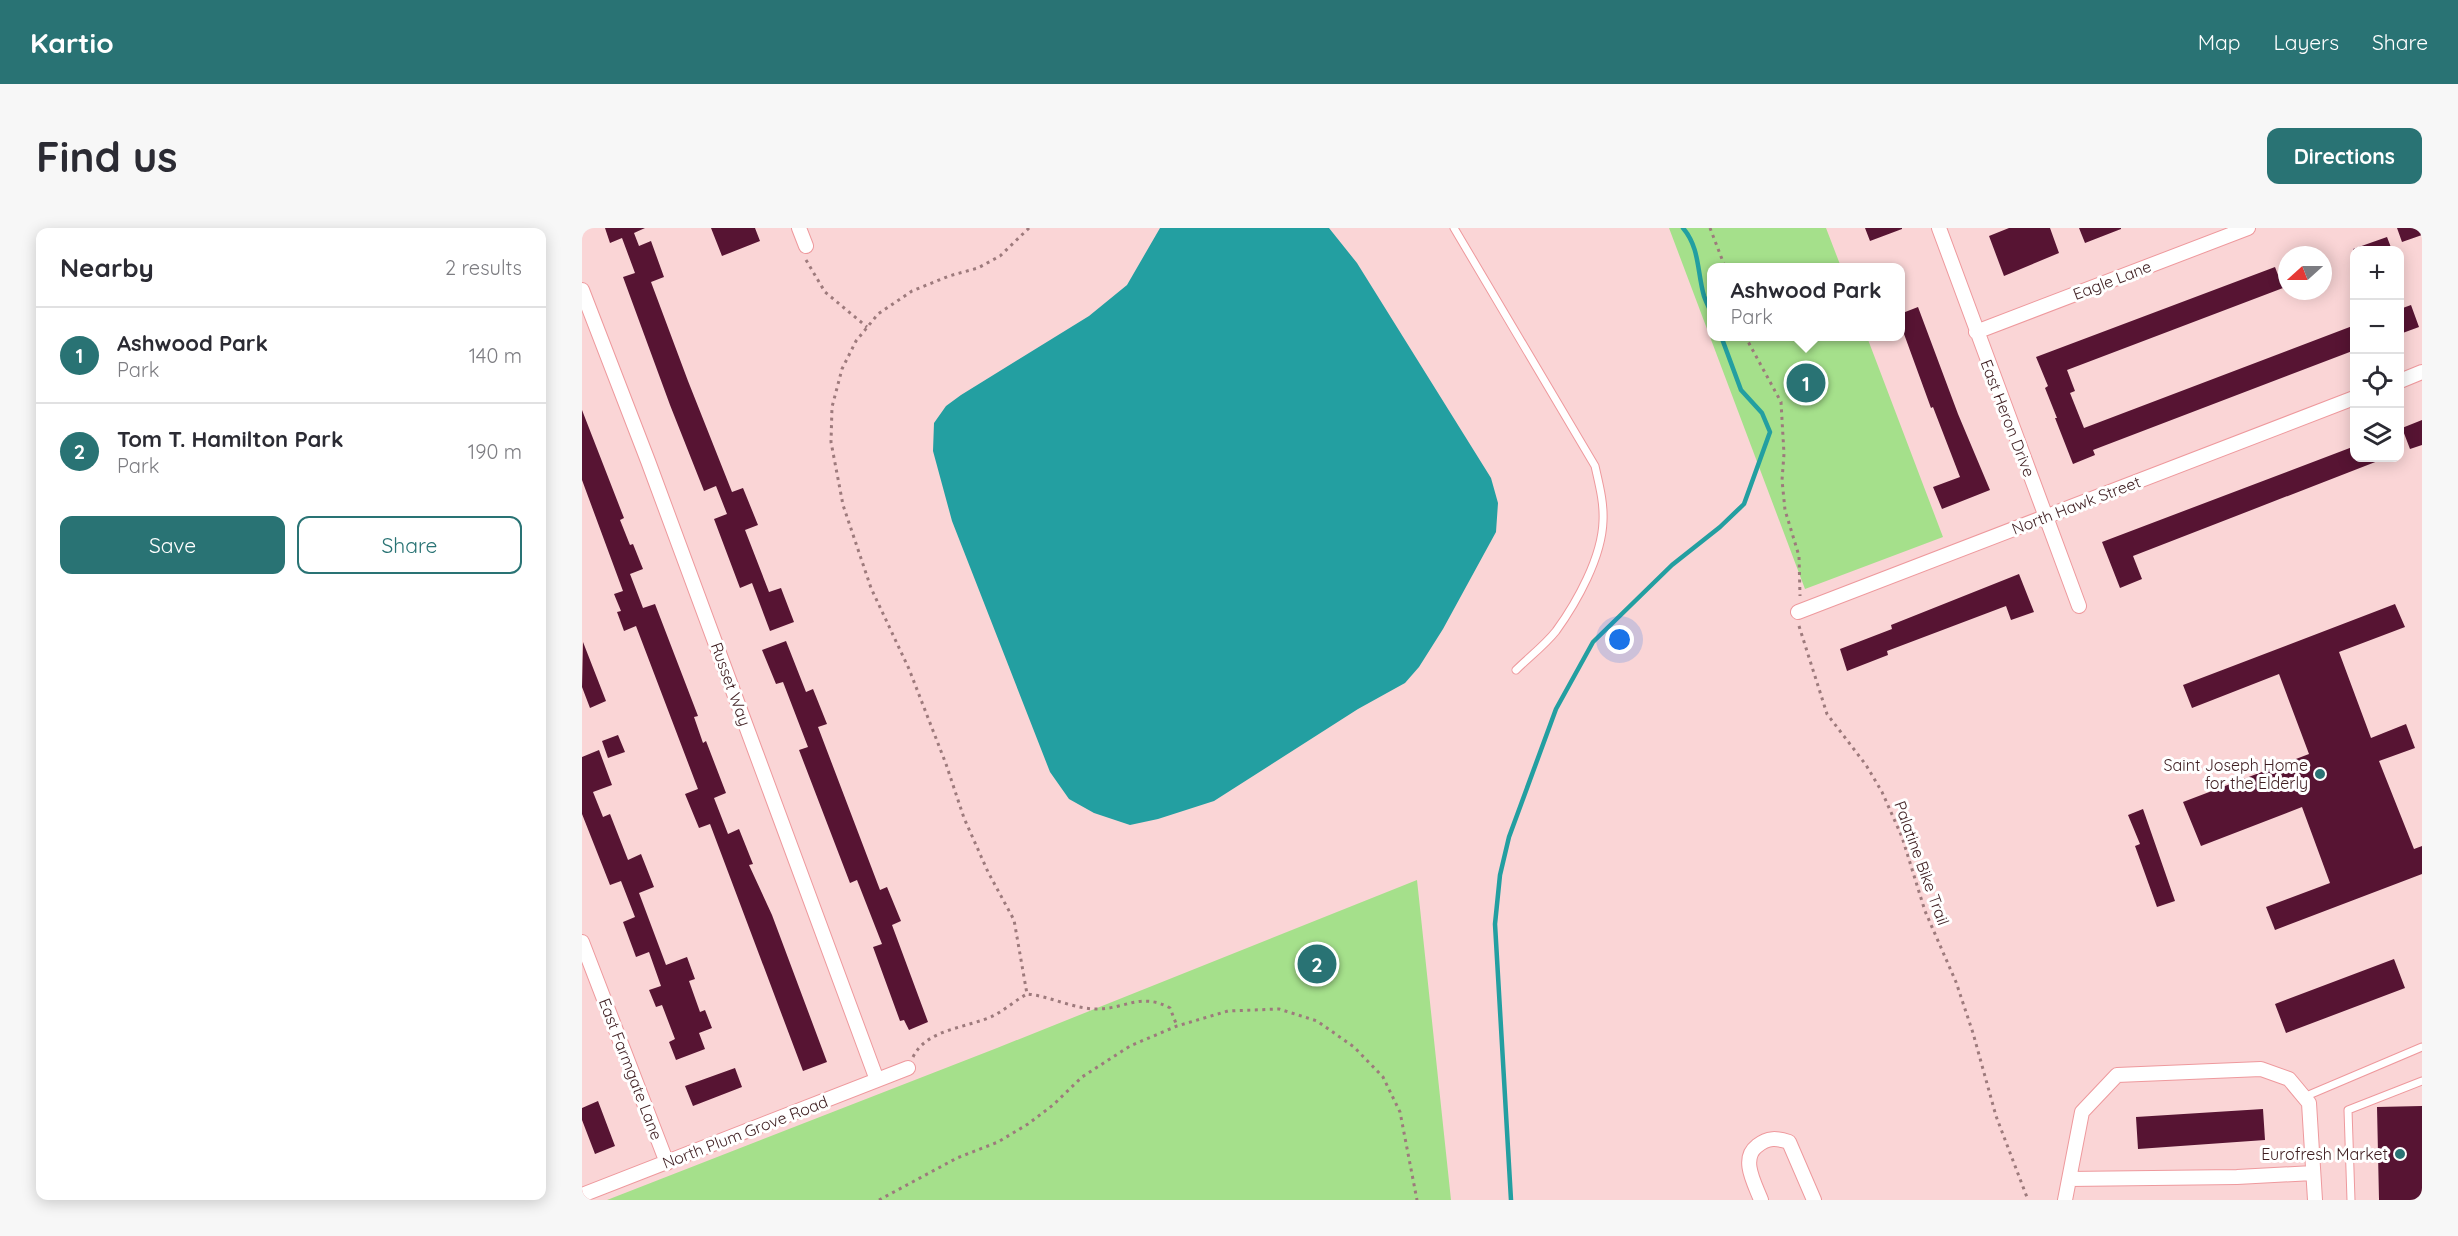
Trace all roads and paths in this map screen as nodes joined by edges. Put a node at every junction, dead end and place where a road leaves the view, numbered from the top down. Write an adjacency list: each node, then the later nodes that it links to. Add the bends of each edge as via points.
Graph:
1 (800, 228): 7 (street)
2 (1029, 228): 10 (path, via 999,256 978,268 912,291 878,314)
3 (1454, 228): 19 (lane, via 1594,466 1602,495 1603,522 1589,574 1555,632)
4 (1710, 228): 8 (path)
5 (1939, 228): 11 (street, East Heron Drive)
6 (2248, 228): 11 (street, Eagle Lane)
7 (806, 246): 10 (path, via 802,251 825,292)
8 (1723, 263)
9 (582, 290): 25 (street, Russet Way)
10 (867, 327): 21 (path, via 855,341 842,369 832,407 831,442 843,505 871,588 909,669 964,818 1014,920)
11 (1976, 332): 16 (street, East Heron Drive)
12 (1748, 341): 18 (path, Palatine Bike Trail, via 1781,402 1785,510 1799,556)
13 (2422, 372): 14 (street)
14 (2404, 379)
15 (2350, 400): 16 (street, North Hawk Street)
16 (2046, 517): 17 (street, East Heron Drive); 18 (street, North Hawk Street)
17 (2079, 606)
18 (1798, 612): 36 (path, Palatine Bike Trail, via 1799,627 1827,714 1866,765 1902,837 1925,911 1956,982 1996,1116)
19 (1516, 670)
20 (584, 951): 28 (street, East Farmgate Lane)
21 (1027, 994): 22 (path, via 1097,1010 1138,1001 1159,1002 1170,1008); 24 (path, via 995,1015 945,1032 918,1047)
22 (1177, 1026): 32 (path, via 1108,1059 1028,1124 998,1142 957,1158); 33 (path, via 1228,1011 1279,1009 1317,1021 1354,1047 1383,1077 1400,1112)
23 (2422, 1047): 27 (lane)
24 (908, 1068): 25 (street, North Plum Grove Road)
25 (877, 1080): 28 (street, North Plum Grove Road)
26 (2422, 1082): 39 (lane, via 2348,1110)
27 (2304, 1097): 29 (street, via 2309,1103); 30 (street, via 2289,1079 2261,1069 2117,1075 2082,1112)
28 (667, 1163): 31 (street, North Plum Grove Road)
29 (2313, 1173): 30 (street); 38 (street)
30 (2069, 1179): 37 (street)
31 (582, 1195)
32 (879, 1200)
33 (1418, 1200)
34 (1761, 1200): 35 (street, via 1749,1159 1753,1149 1776,1138 1790,1142)
35 (1814, 1200)
36 (2028, 1200)
37 (2065, 1200)
38 (2315, 1200)
39 (2351, 1200)

